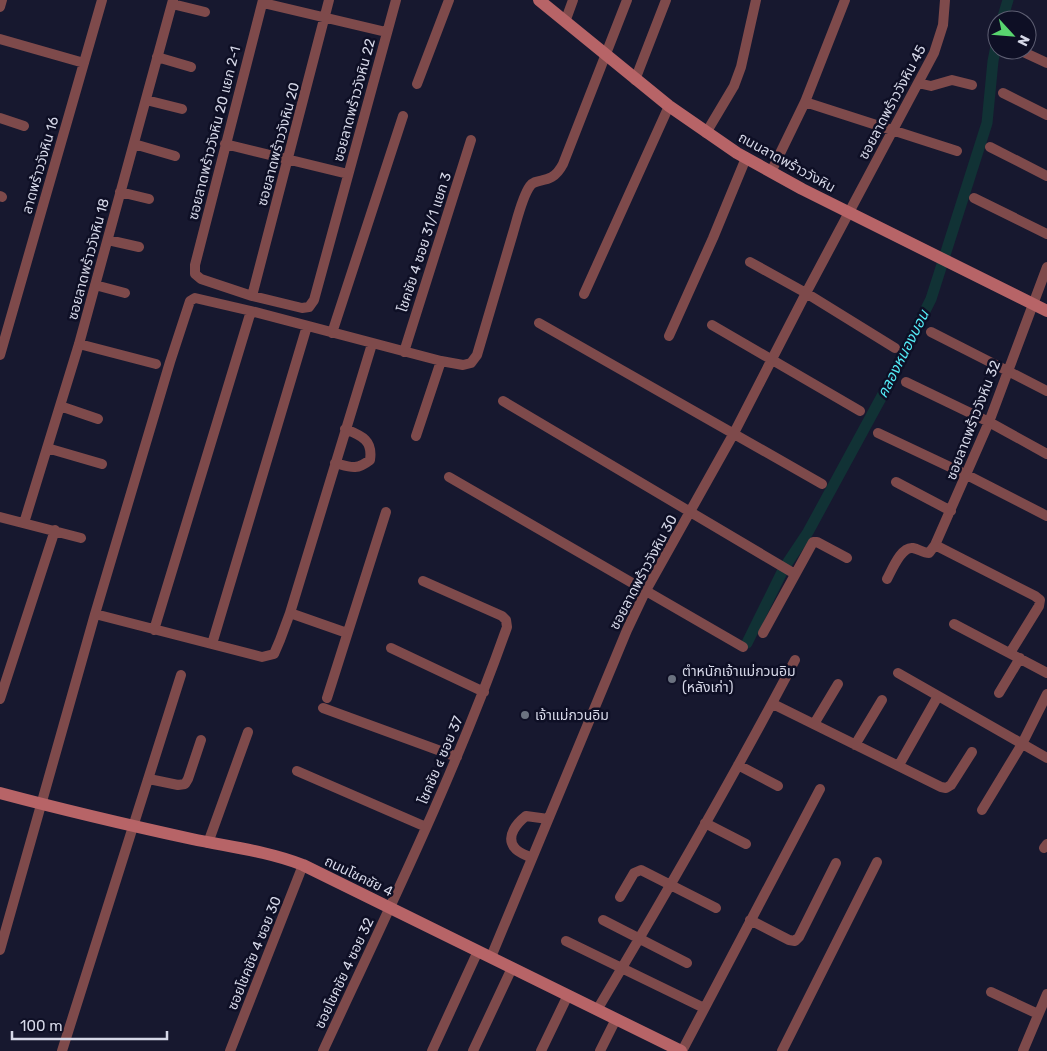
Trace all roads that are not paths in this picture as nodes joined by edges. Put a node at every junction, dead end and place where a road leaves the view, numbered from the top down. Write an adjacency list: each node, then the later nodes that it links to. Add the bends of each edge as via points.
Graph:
1 (2, 0): 15 (street)
2 (102, 0): 23 (street, ลาดพร้าววังหิน 16)
3 (329, 0): 17 (street, ซอยลาดพร้าววังหิน 20)
4 (396, 0): 19 (street, ซอยลาดพร้าววังหิน 22)
5 (449, 0): 27 (street)
6 (539, 0): 18 (street, ถนนลาดพร้าววังหิน)
7 (573, 0): 18 (street)
8 (627, 0): 21 (street)
9 (666, 0): 25 (street)
10 (756, 0): 39 (street, via 734,86)
11 (845, 0): 31 (street)
12 (945, 0): 26 (street, ซอยลาดพร้าววังหิน 45, via 943,25 934,53)
13 (263, 1): 17 (street, ซอยลาดพร้าววังหิน 22); 42 (street, ซอยลาดพร้าววังหิน 20 แยก 2-1)
14 (172, 2): 16 (street); 22 (street, ซอยลาดพร้าววังหิน 18)
15 (0, 7)
16 (205, 12)
17 (325, 18): 19 (street, ซอยลาดพร้าววังหิน 22); 47 (street, ซอยลาดพร้าววังหิน 20)
18 (565, 22): 21 (street, ถนนลาดพร้าววังหิน)
19 (386, 32): 49 (street, ซอยลาดพร้าววังหิน 22)
20 (0, 39): 23 (street)
21 (605, 55): 25 (street, ถนนลาดพร้าววังหิน); 81 (street, via 559,172 546,181 534,182 527,193 477,356 471,363 463,365)
22 (157, 57): 24 (street); 30 (street, ซอยลาดพร้าววังหิน 18)
23 (84, 63): 74 (street, ลาดพร้าววังหิน 16)
24 (191, 66)
25 (635, 80): 32 (street, ถนนลาดพร้าววังหิน)
26 (918, 83): 28 (street, via 931,86 952,80); 38 (street, ซอยลาดพร้าววังหิน 45)
27 (418, 84)
28 (972, 84)
29 (1002, 93): 34 (street)
30 (146, 100): 33 (street); 41 (street, ซอยลาดพร้าววังหิน 18)
31 (805, 102): 38 (street); 48 (street)
32 (669, 106): 39 (street, ถนนลาดพร้าววังหิน); 63 (street)
33 (182, 109)
34 (1047, 115)
35 (403, 116): 72 (street)
36 (0, 118): 37 (street)
37 (24, 126)
38 (893, 129): 44 (street); 54 (street, ซอยลาดพร้าววังหิน 45)
39 (706, 133): 46 (street, ถนนลาดพร้าววังหิน)
40 (471, 140): 78 (street, โชคชัย 4 ซอย 31/1 แยก 3)
41 (134, 144): 45 (street); 51 (street, ซอยลาดพร้าววังหิน 18)
42 (225, 144): 47 (street, ซอยลาดพร้าววังหิน 22); 64 (street, ซอยลาดพร้าววังหิน 20 แยก 2-1, via 195,274 201,279)
43 (990, 147): 50 (street)
44 (957, 151)
45 (175, 156)
46 (746, 158): 48 (street, ถนนลาดพร้าววังหิน); 73 (street)
47 (288, 160): 49 (street, ซอยลาดพร้าววังหิน 22); 64 (street, ซอยลาดพร้าววังหิน 20)
48 (771, 172): 54 (street, ถนนลาดพร้าววังหิน)
49 (348, 174): 64 (street, ซอยลาดพร้าววังหิน 22, via 310,307)
50 (1047, 176)
51 (120, 192): 53 (street); 56 (street, ซอยลาดพร้าววังหิน 18)
52 (974, 198): 55 (street)
53 (149, 199)
54 (849, 213): 62 (street, ซอยลาดพร้าววังหิน 30); 65 (street, ถนนลาดพร้าววังหิน)
55 (1047, 234)
56 (108, 240): 57 (street); 60 (street, ซอยลาดพร้าววังหิน 18)
57 (140, 247)
58 (750, 262): 62 (street)
59 (1047, 266): 65 (street, ซอยลาดพร้าววังหิน 32)
60 (95, 285): 61 (street); 75 (street, ซอยลาดพร้าววังหิน 18)
61 (125, 293)
62 (806, 293): 77 (street); 80 (street, ซอยลาดพร้าววังหิน 30)
63 (584, 294)
64 (252, 296)
65 (1032, 304): 67 (street, ถนนลาดพร้าววังหิน); 83 (street, ซอยลาดพร้าววังหิน 32)
66 (251, 311): 70 (street); 118 (street, via 196,298 190,301); 120 (street)
67 (1047, 311)
68 (539, 323): 92 (street)
69 (712, 325): 80 (street)
70 (307, 326): 72 (street); 123 (street)
71 (931, 332): 83 (street)
72 (332, 333): 76 (street)
73 (669, 336)
74 (2, 337): 79 (street, ลาดพร้าววังหิน 16)
75 (79, 344): 82 (street); 87 (street, ซอยลาดพร้าววังหิน 18)
76 (372, 344): 78 (street); 91 (street)
77 (895, 348)
78 (404, 352): 81 (street)
79 (0, 355)
80 (772, 359): 88 (street); 92 (street, ซอยลาดพร้าววังหิน 30)
81 (441, 361): 94 (street)
82 (156, 364)
83 (1007, 370): 85 (street); 90 (street, ซอยลาดพร้าววังหิน 32)
84 (906, 382): 90 (street)
85 (1047, 391)
86 (503, 401): 105 (street)
87 (60, 406): 89 (street); 95 (street, ซอยลาดพร้าววังหิน 18)
88 (860, 411)
89 (98, 418)
90 (989, 422): 96 (street); 99 (street, ซอยลาดพร้าววังหิน 32)
91 (345, 429): 97 (street); 97 (street, via 362,436 369,443 372,451 370,460 354,468)
92 (734, 433): 102 (street); 105 (street, ซอยลาดพร้าววังหิน 30)
93 (878, 433): 99 (street)
94 (416, 436)
95 (47, 448): 98 (street); 108 (street, ซอยลาดพร้าววังหิน 18)
96 (1047, 454)
97 (335, 463): 117 (street)
98 (102, 464)
99 (967, 474): 103 (street, ซอยลาดพร้าววังหิน 32); 106 (street)
100 (449, 478): 116 (street)
101 (896, 482): 103 (street)
102 (822, 484)
103 (951, 511): 111 (street, ซอยลาดพร้าววังหิน 32)
104 (386, 512): 121 (street)
105 (690, 512): 113 (street); 116 (street, ซอยลาดพร้าววังหิน 30)
106 (1047, 516)
107 (0, 517): 108 (street)
108 (24, 523): 109 (street)
109 (55, 530): 110 (street); 137 (street)
110 (81, 538)
111 (935, 545): 114 (street, via 926,553 906,549); 126 (street, via 1040,600)
112 (847, 558): 113 (street, via 813,542)
113 (787, 570): 122 (street)
114 (887, 579)
115 (423, 581): 132 (street, โชคชัย ๔ ซอย 37, via 506,620 507,627)
116 (645, 592): 124 (street); 158 (street, ซอยลาดพร้าววังหิน 30)
117 (290, 613): 121 (street); 123 (street, via 274,654 268,657)
118 (95, 614): 120 (street); 156 (street)
119 (954, 624): 126 (street)
120 (154, 630): 123 (street)
121 (348, 633): 136 (street)
122 (763, 633)
123 (212, 644)
124 (743, 647)
125 (391, 648): 132 (street)
126 (1015, 655): 129 (street); 133 (street)
127 (795, 660): 139 (street)
128 (898, 673): 135 (street)
129 (1047, 673)
130 (182, 675): 152 (street)
131 (838, 684): 141 (street)
132 (484, 692): 147 (street, โชคชัย ๔ ซอย 37)
133 (999, 693)
134 (1047, 694): 144 (street)
135 (938, 696): 144 (street); 150 (street)
136 (327, 698)
137 (0, 699)
138 (882, 700): 145 (street)
139 (773, 704): 141 (street); 149 (street)
140 (323, 708): 147 (street)
141 (814, 724): 145 (street)
142 (248, 732): 162 (street)
143 (201, 740): 152 (street, via 184,784)
144 (1022, 744): 148 (street); 157 (street)
145 (855, 745): 150 (street)
146 (972, 752): 150 (street, via 946,788)
147 (457, 757): 161 (street, โชคชัย ๔ ซอย 37)
148 (1047, 758)
149 (738, 765): 153 (street); 159 (street)
150 (898, 765)
151 (297, 770): 161 (street)
152 (149, 779): 160 (street)
153 (778, 786)
154 (820, 789): 173 (street)
155 (0, 793): 156 (street, ถนนโชคชัย 4)
156 (40, 804): 160 (street, ถนนโชคชัย 4); 176 (street)
157 (982, 810)
158 (548, 819): 164 (street, ซอยลาดพร้าววังหิน 30); 164 (street, via 526,816 514,827 513,847)
159 (706, 823): 163 (street); 168 (street)
160 (134, 827): 162 (street, ถนนโชคชัย 4); 189 (street)
161 (426, 827): 170 (street, โชคชัย ๔ ซอย 37)
162 (208, 843): 167 (street, ถนนโชคชัย 4, via 262,851)
163 (746, 844)
164 (532, 858): 178 (street, ซอยลาดพร้าววังหิน 30)
165 (877, 862): 197 (street)
166 (836, 863): 173 (street, via 795,941)
167 (303, 865): 170 (street, ถนนโชคชัย 4); 190 (street, ซอยโชคชัย 4 ซอย 30)
168 (671, 884): 169 (street, via 636,870); 171 (street); 174 (street)
169 (620, 897)
170 (390, 908): 177 (street, ถนนโชคชัย 4); 191 (street, ซอยโชคชัย 4 ซอย 32)
171 (716, 908)
172 (603, 920): 174 (street)
173 (750, 920): 185 (street)
174 (639, 938): 179 (street); 181 (street)
175 (566, 941): 181 (street)
176 (0, 950)
177 (478, 951): 178 (street, ถนนโชคชัย 4); 192 (street)
178 (490, 957): 180 (street, ถนนโชคชัย 4)
179 (687, 963)
180 (512, 968): 184 (street, ถนนโชคชัย 4); 193 (street)
181 (622, 968): 185 (street); 186 (street)
182 (990, 992): 187 (street)
183 (1047, 994): 187 (street)
184 (568, 995): 186 (street, ถนนโชคชัย 4); 194 (street)
185 (704, 1008): 196 (street)
186 (597, 1010): 188 (street, ถนนโชคชัย 4)
187 (1038, 1014): 198 (street)
188 (616, 1019): 195 (street); 196 (street, ถนนโชคชัย 4)
189 (62, 1051)
190 (230, 1051)
191 (323, 1051)
192 (432, 1051)
193 (473, 1051)
194 (541, 1051)
195 (600, 1051)
196 (682, 1051)
197 (782, 1051)
198 (1023, 1051)

